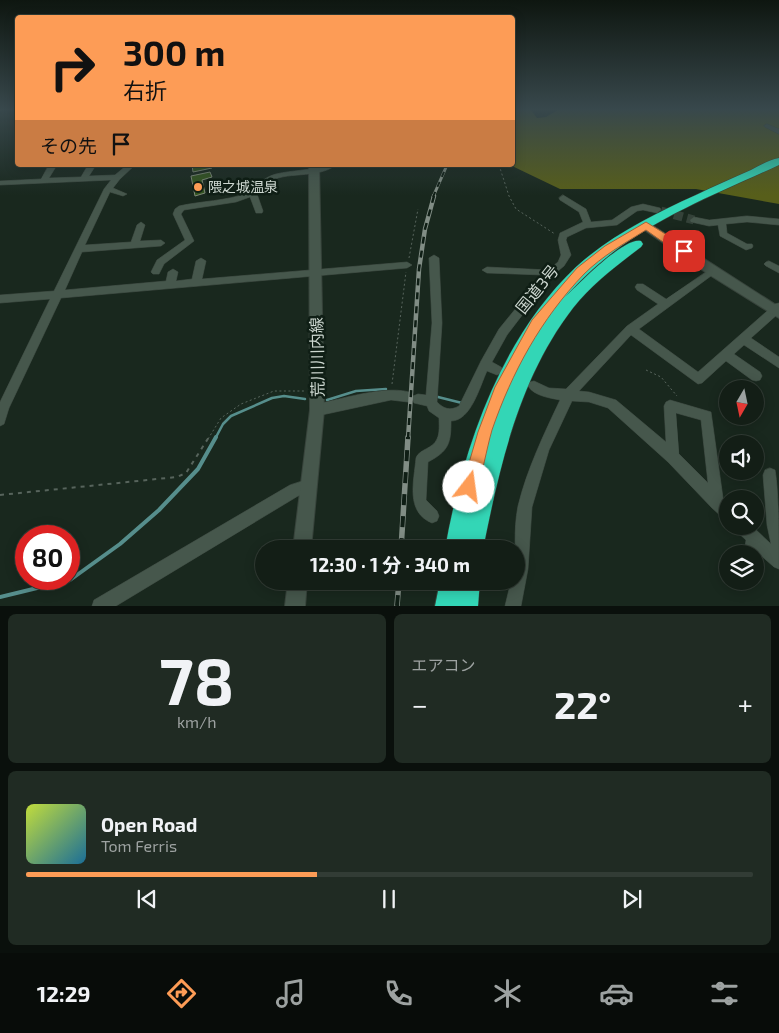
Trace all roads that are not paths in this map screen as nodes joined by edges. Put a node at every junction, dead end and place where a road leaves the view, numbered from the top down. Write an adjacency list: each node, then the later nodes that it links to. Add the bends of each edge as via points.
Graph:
1 (779, 161): 22 (highway, 国道3号)
2 (52, 167): 9 (street)
3 (91, 167): 8 (street)
4 (129, 167): 7 (street)
5 (314, 169): 13 (street, via 277,176 265,181); 36 (main road, 荒川川内線)
6 (779, 169): 22 (highway, 国道3号)
7 (118, 177): 8 (street); 11 (street)
8 (84, 178): 9 (street)
9 (43, 180): 10 (street)
10 (0, 183)
11 (108, 189): 12 (street); 26 (street)
12 (123, 194)
13 (253, 194): 16 (street); 34 (street, via 192,205 178,211 190,241 160,262)
14 (563, 198): 21 (street, via 583,211)
15 (657, 210): 21 (street, via 643,207 634,209 614,223)
16 (259, 211)
17 (694, 220): 18 (street)
18 (722, 222): 19 (street, via 747,219); 25 (street, via 723,234 746,248)
19 (779, 222)
20 (142, 225): 24 (street)
21 (588, 225): 37 (street, via 562,237 566,255)
22 (651, 228): 33 (main road); 66 (highway, 国道3号, via 608,249 581,270 536,323 501,387 469,487); 67 (highway, 国道3号, via 592,278 568,302 549,328 514,396 484,491)
23 (161, 243): 24 (street)
24 (134, 245): 26 (street)
25 (749, 246)
26 (79, 249): 41 (street)
27 (434, 258): 54 (street, via 437,323)
28 (200, 261): 38 (street)
29 (770, 264): 32 (street)
30 (407, 265): 36 (street)
31 (487, 270): 37 (street)
32 (779, 270)
33 (712, 271): 43 (street); 44 (main road)
34 (156, 272)
35 (173, 272): 39 (street)
36 (316, 272): 38 (street); 55 (main road, 荒川川内線)
37 (549, 274): 49 (street, via 503,332)
38 (196, 283): 39 (street)
39 (170, 285): 41 (street)
40 (640, 287): 43 (street)
41 (58, 295): 42 (street); 57 (street)
42 (0, 299)
43 (666, 304): 45 (street)
44 (778, 310): 46 (street)
45 (631, 330): 47 (street, via 698,379); 53 (street)
46 (744, 338): 47 (street); 48 (street)
47 (726, 354): 51 (street)
48 (779, 363)
49 (485, 364): 50 (street); 56 (street, via 463,410 455,415)
50 (497, 370)
51 (756, 376)
52 (534, 386): 53 (street, via 548,392)
53 (569, 394): 58 (street, via 612,404); 78 (street, via 542,449 524,507 520,570)
54 (431, 402): 55 (street, via 391,395); 56 (street)
55 (317, 410): 60 (main road, 荒川川内線)
56 (445, 415): 62 (street, via 441,448 422,458 419,501 420,506)
57 (0, 420)
58 (673, 457): 61 (street); 61 (street, via 670,406 707,416)
59 (770, 475): 69 (street)
60 (309, 486): 65 (main road, 荒川川内線); 74 (street, via 295,490)
61 (717, 503)
62 (432, 516)
63 (751, 535): 64 (street)
64 (754, 538): 68 (street); 70 (street)
65 (303, 540)
66 (458, 540)
67 (474, 540)
68 (753, 545)
69 (779, 549)
70 (779, 562)
71 (297, 590): 75 (main road)
72 (450, 590): 76 (highway)
73 (468, 590): 77 (highway)
74 (100, 606)
75 (295, 606)
76 (447, 606)
77 (466, 606)
78 (512, 606)

